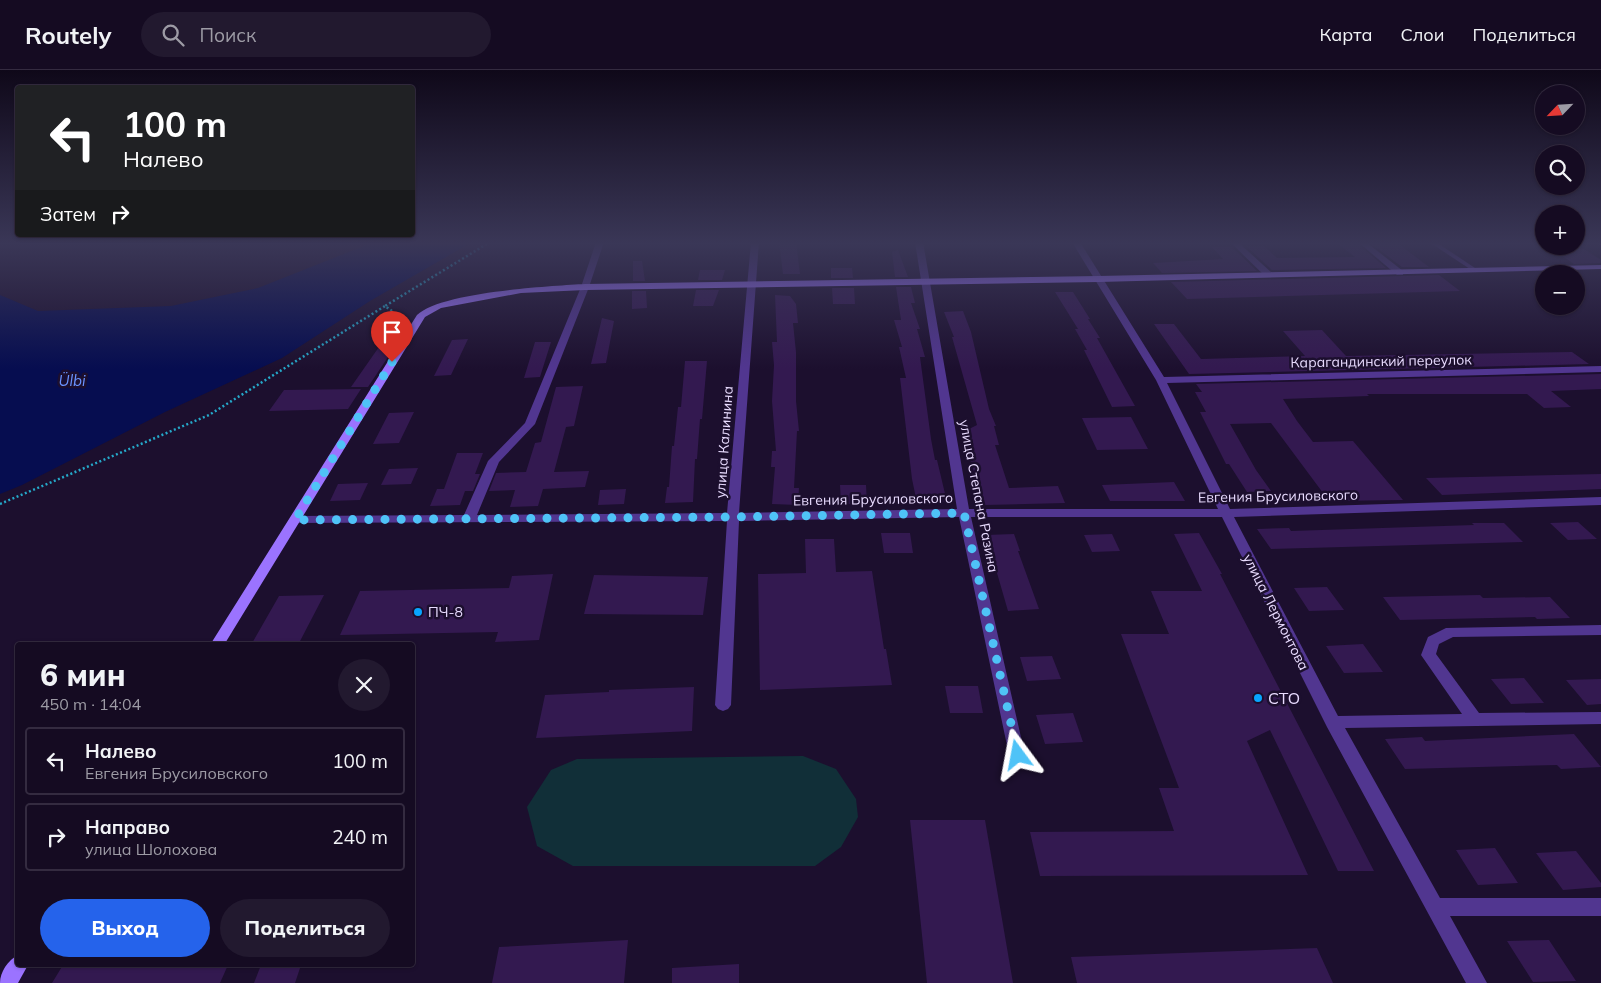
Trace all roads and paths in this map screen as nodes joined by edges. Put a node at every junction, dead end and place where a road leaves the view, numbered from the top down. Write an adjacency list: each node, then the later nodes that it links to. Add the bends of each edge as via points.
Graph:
1 (420, 285): 7 (path)
2 (684, 285): 6 (street)
3 (751, 285): 15 (street, улица Калинина)
4 (928, 285): 13 (street, улица Степана Разина)
5 (1101, 285): 10 (street, улица Лермонтова)
6 (585, 287): 16 (street, via 530,424 494,461); 17 (street, via 521,290 438,306 422,315)
7 (385, 306): 8 (path); 12 (path, via 209,414)
8 (392, 311)
9 (1601, 370): 10 (street, Карагандинский переулок)
10 (1161, 380): 14 (street, улица Лермонтова)
11 (1601, 501): 14 (street, Евгения Брусиловского)
12 (0, 504)
13 (964, 513): 14 (street, Евгения Брусиловского); 15 (street, Евгения Брусиловского); 24 (street, улица Степана Разина)
14 (1226, 513): 23 (street, улица Лермонтова)
15 (734, 517): 16 (street, Евгения Брусиловского); 20 (street, улица Калинина)
16 (469, 518): 17 (street, Евгения Брусиловского)
17 (295, 520): 19 (street)
18 (1601, 630): 22 (street, via 1451,632 1433,641 1428,655)
19 (219, 642)
20 (722, 705)
21 (1601, 718): 22 (street)
22 (1474, 720): 23 (street)
23 (1333, 722): 25 (street, улица Лермонтова)
24 (1018, 755)
25 (1434, 907): 26 (street); 29 (street, улица Лермонтова)
26 (1601, 907)
27 (17, 967): 28 (street)
28 (7, 983)
29 (1477, 983)

